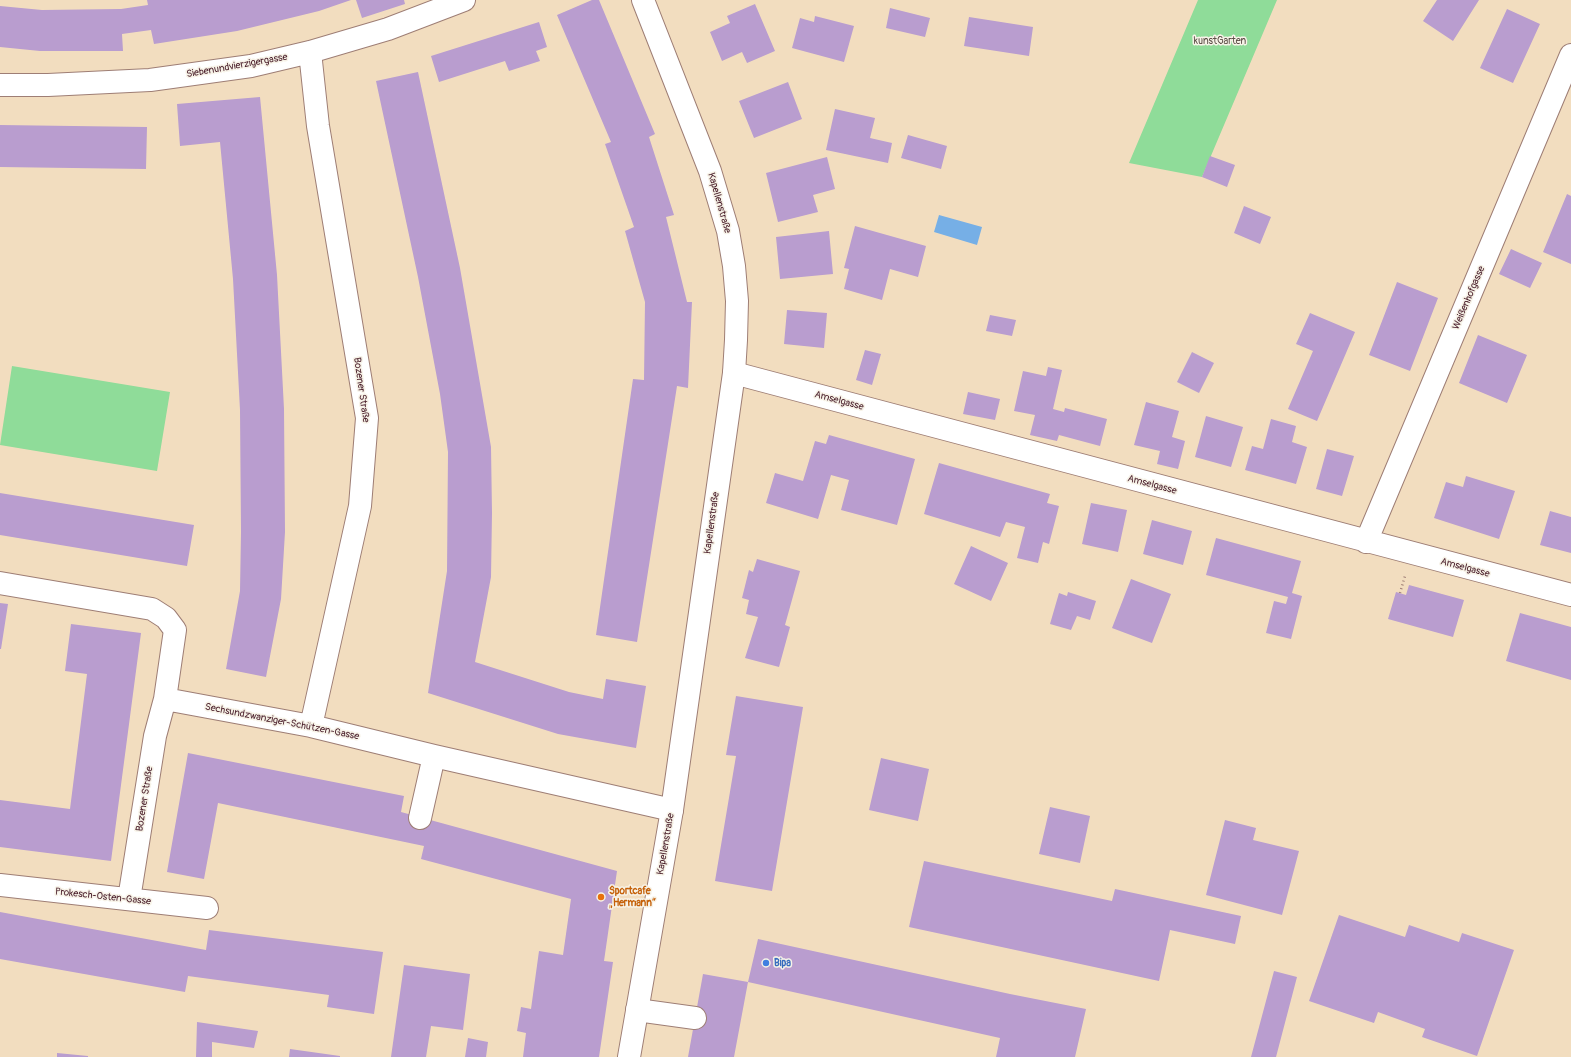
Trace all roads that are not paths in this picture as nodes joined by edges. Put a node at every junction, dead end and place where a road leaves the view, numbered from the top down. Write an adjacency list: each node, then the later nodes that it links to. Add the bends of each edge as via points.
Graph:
1 (464, 0): 3 (street, Siebenundvierzigergasse, via 388,29)
2 (643, 0): 6 (street, Kapellenstraße, via 710,171 728,231 737,301)
3 (310, 52): 5 (street, Siebenundvierzigergasse, via 251,66 150,80); 11 (street, Bozener Straße, via 318,126 367,418 360,506)
4 (1571, 54): 7 (street, Weißenhofgasse)
5 (0, 85)
6 (734, 373): 7 (street, Amselgasse); 13 (street, Kapellenstraße)
7 (1366, 542): 9 (street, Amselgasse)
8 (0, 583): 10 (street, via 152,609 166,618 175,630)
9 (1571, 595)
10 (165, 699): 11 (street, Sechsundzwanziger-Schützen-Gasse); 16 (street, Bozener Straße, via 155,736)
11 (311, 726): 12 (street, Sechsundzwanziger-Schützen-Gasse)
12 (434, 756): 13 (street, Sechsundzwanziger-Schützen-Gasse); 14 (street)
13 (672, 810): 18 (street, Kapellenstraße)
14 (420, 818)
15 (0, 885): 16 (street, Prokesch-Osten-Gasse)
16 (128, 899): 17 (street, Prokesch-Osten-Gasse)
17 (207, 908)
18 (637, 1010): 19 (street); 20 (street, Kapellenstraße)
19 (695, 1018)
20 (629, 1057)

